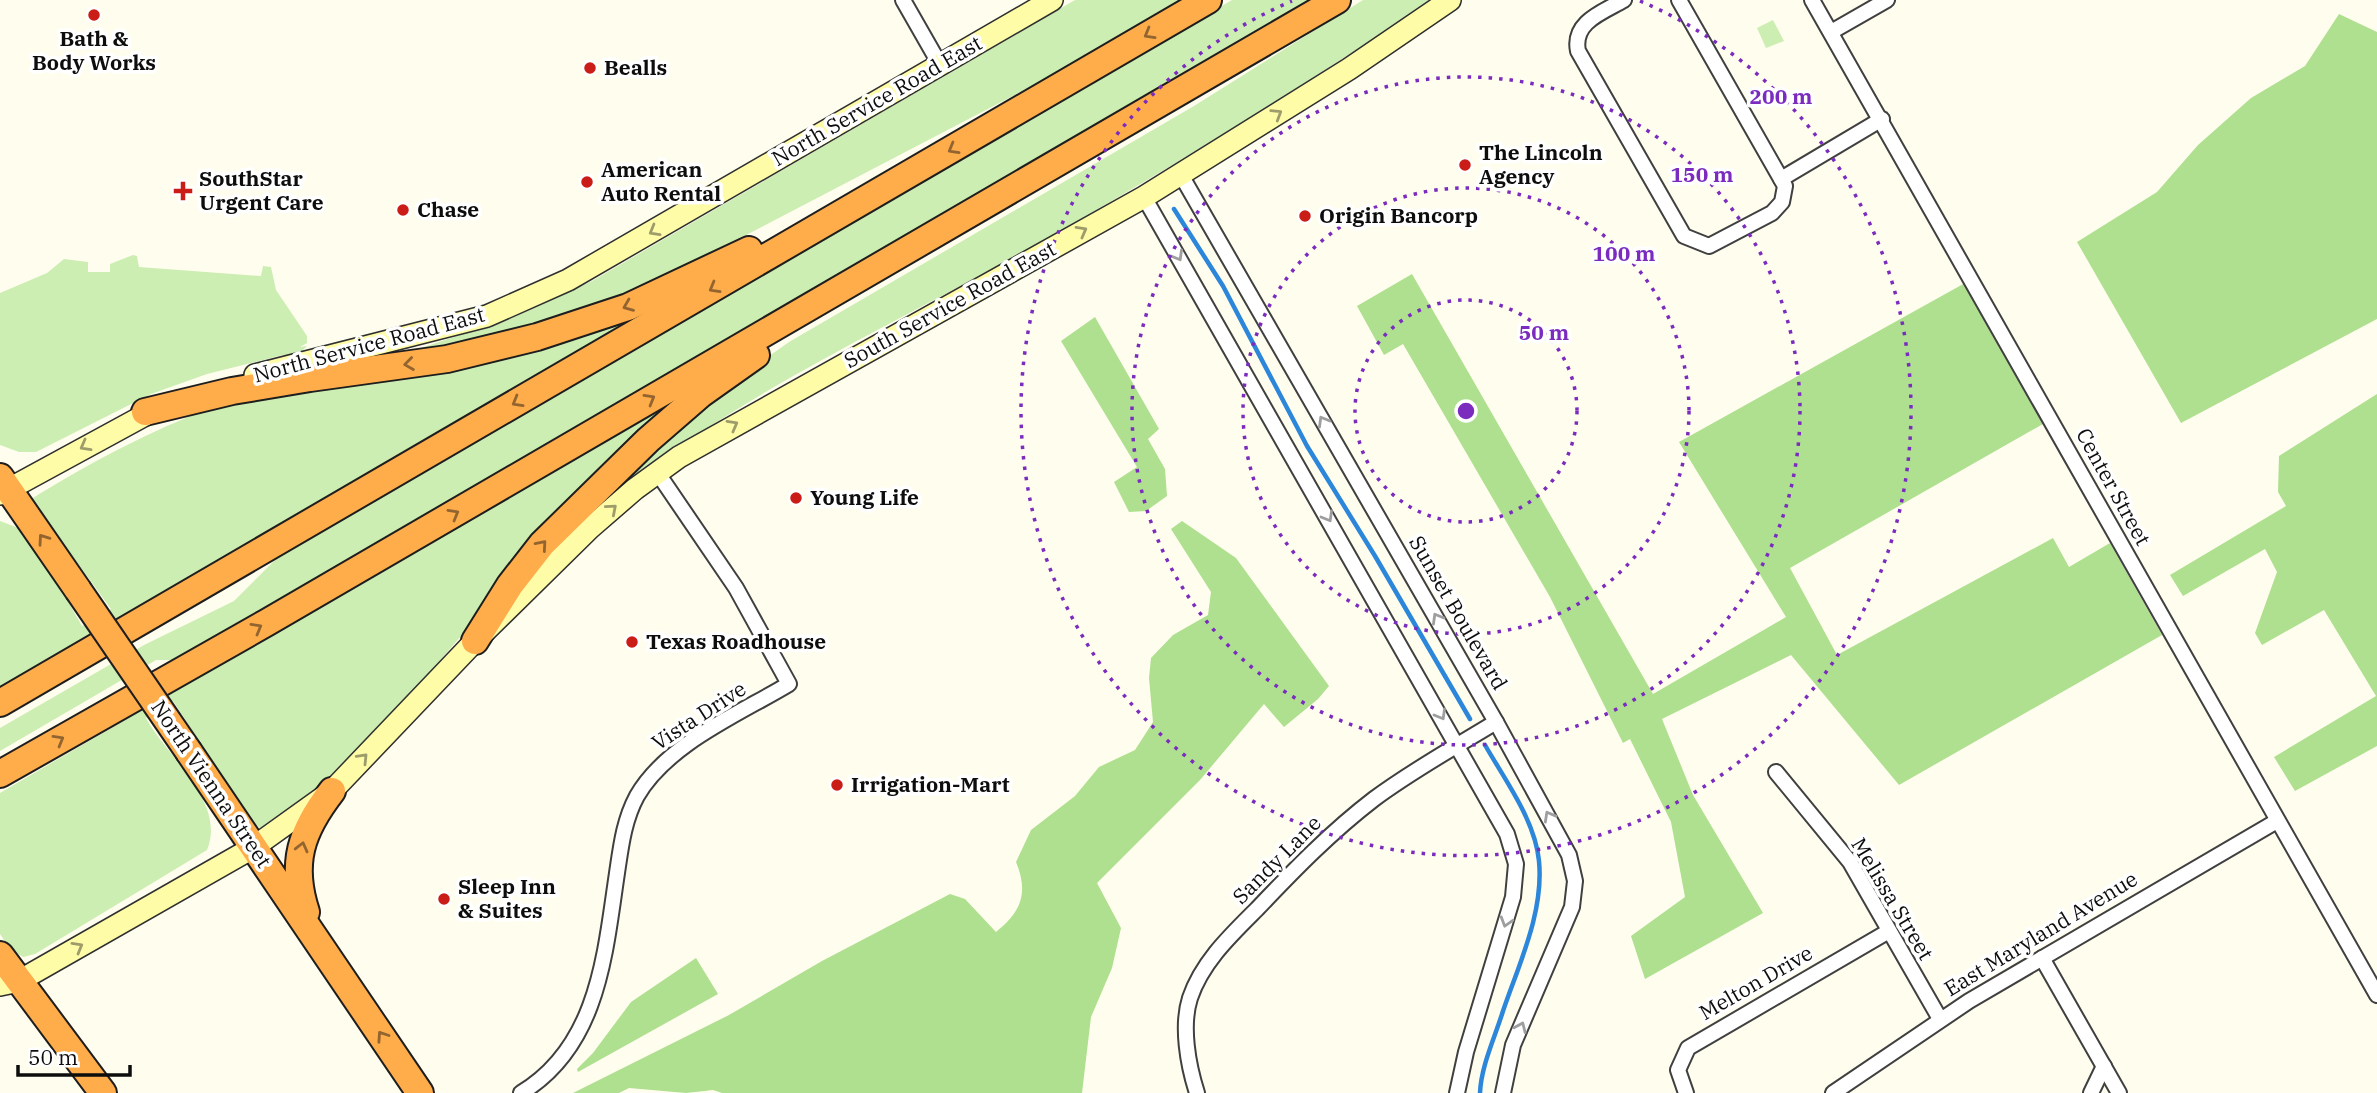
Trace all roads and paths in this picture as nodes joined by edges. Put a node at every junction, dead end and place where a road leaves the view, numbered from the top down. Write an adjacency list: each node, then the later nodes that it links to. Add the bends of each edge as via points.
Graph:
1 (903, 0): 11 (street)
2 (1052, 0): 11 (main road, North Service Road East)
3 (1208, 0): 13 (highway, one-way to 13)
4 (1337, 0): 17 (highway)
5 (1451, 0): 14 (main road, South Service Road East, one-way to 5)
6 (1624, 0): 15 (street, via 1581,26 1576,36 1578,51 1684,236 1702,245 1716,244 1772,213 1784,197)
7 (1679, 0): 15 (street)
8 (1812, 0): 10 (street, Center Street)
9 (1887, 0): 10 (street)
10 (1831, 32): 12 (street, Center Street)
11 (939, 63): 18 (main road, North Service Road East, one-way to 18, via 556,285 487,316 228,381)
12 (1882, 119): 15 (street); 28 (street, Center Street)
13 (912, 173): 18 (highway, one-way to 18, via 628,307 537,337 447,359 232,391); 22 (highway, one-way to 22)
14 (1181, 175): 16 (main road, South Service Road East); 23 (street, Sunset Boulevard, one-way to 14)
15 (1781, 179)
16 (1144, 197): 19 (main road, South Service Road East, one-way to 16, via 718,433); 24 (street, one-way to 24)
17 (887, 261): 21 (highway, one-way to 17, via 542,544 648,440 701,394); 26 (highway, one-way to 17)
18 (145, 412): 20 (main road, North Service Road East, one-way to 20)
19 (657, 472): 21 (main road, South Service Road East, one-way to 19, via 590,528); 40 (street, Vista Drive, via 736,588 789,684 662,762 638,794 622,839 595,1000 567,1049)
20 (3, 487): 29 (highway, North Vienna Street, one-way to 20, bridge)
21 (475, 641): 27 (main road, South Service Road East, one-way to 21)
22 (0, 703)
23 (1496, 722): 24 (street, Sandy Lane); 43 (street, Sunset Boulevard, one-way to 23, via 1513,1045 1569,918 1575,881 1559,834)
24 (1458, 745): 41 (street, Sandy Lane, via 1343,824 1216,953 1199,978 1187,1012 1189,1061); 42 (street, one-way to 42, via 1507,834 1516,879)
25 (1776, 772): 30 (street, Melissa Street, via 1850,862)
26 (0, 774)
27 (332, 791): 29 (main road, South Service Road East); 31 (highway, one-way to 27, via 297,876 299,857 307,829)
28 (2277, 821): 33 (street, East Maryland Avenue); 35 (street, Center Street)
29 (254, 847): 31 (highway, North Vienna Street); 34 (main road, South Service Road East, one-way to 29)
30 (1889, 931): 36 (street, Melissa Street); 44 (street, Melton Drive, via 1688,1048 1678,1070)
31 (312, 932): 39 (highway, North Vienna Street, one-way to 31)
32 (0, 955): 34 (highway)
33 (2042, 958): 36 (street, East Maryland Avenue); 37 (street)
34 (10, 983): 38 (highway)
35 (2377, 995)
36 (1940, 1019): 45 (street, East Maryland Avenue)
37 (2104, 1066): 46 (street); 47 (street)
38 (97, 1091)
39 (420, 1093)
40 (521, 1093)
41 (1197, 1093)
42 (1457, 1093)
43 (1503, 1093)
44 (1686, 1093)
45 (1833, 1093)
46 (2091, 1093)
47 (2119, 1093)

